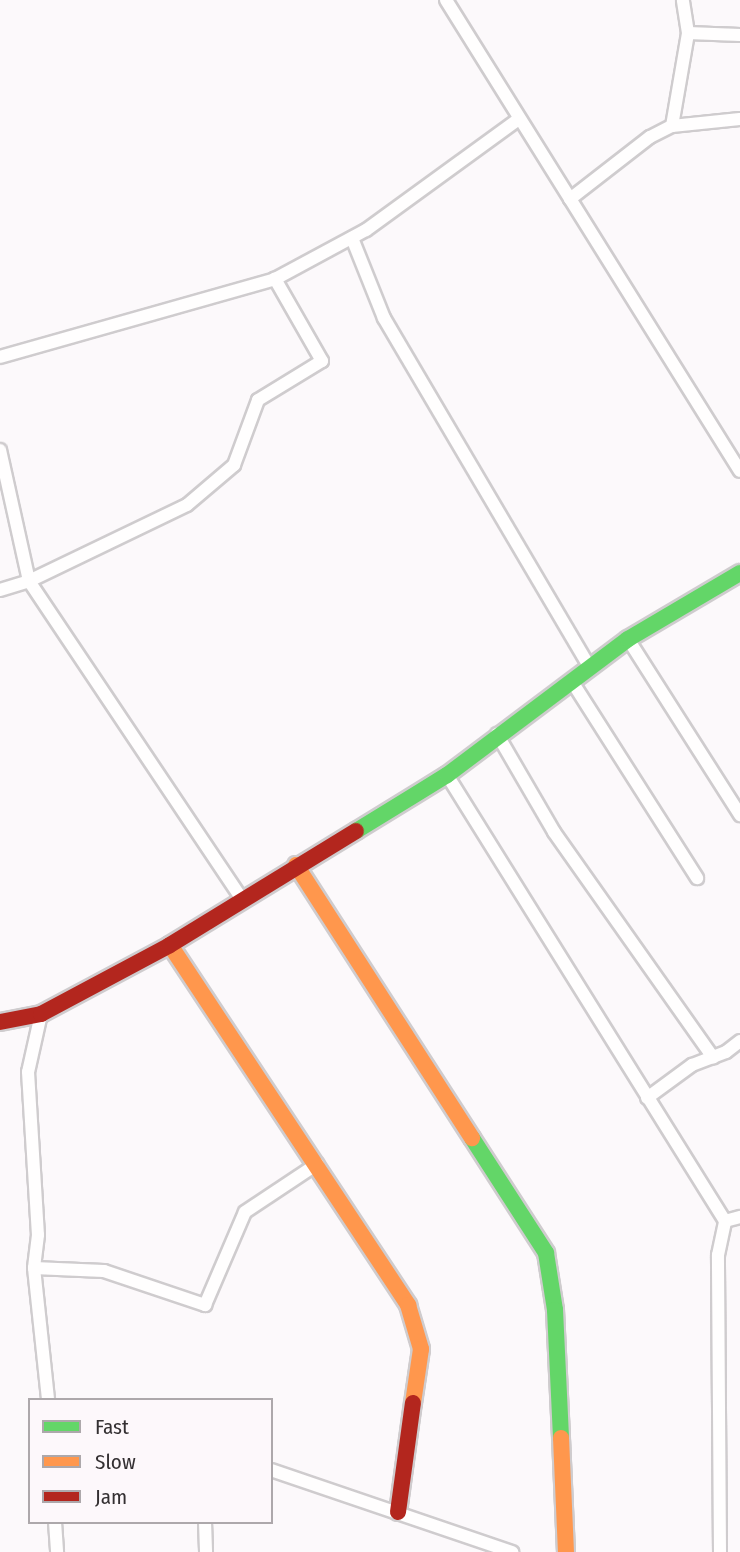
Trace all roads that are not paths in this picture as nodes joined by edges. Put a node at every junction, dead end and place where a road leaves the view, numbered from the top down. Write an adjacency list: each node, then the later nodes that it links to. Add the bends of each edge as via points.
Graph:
1 (446, 0): 5 (street)
2 (683, 0): 3 (street)
3 (688, 33): 4 (street); 7 (street)
4 (740, 35)
5 (519, 119): 8 (street); 9 (street)
6 (740, 119): 7 (street)
7 (672, 126): 8 (street, via 649,137)
8 (570, 199): 13 (street)
9 (352, 238): 10 (street); 19 (street, via 384,318)
10 (275, 279): 11 (street); 16 (street, via 322,361 258,400 234,465 187,505)
11 (0, 356)
12 (0, 450): 14 (street)
13 (740, 471)
14 (4, 490): 16 (street)
15 (740, 573): 18 (street)
16 (29, 581): 17 (street); 26 (street)
17 (0, 590)
18 (628, 639): 19 (street); 23 (street)
19 (590, 668): 20 (street)
20 (571, 680): 21 (street); 25 (street)
21 (497, 734): 22 (street); 31 (street, via 554,832)
22 (447, 775): 24 (street); 32 (street)
23 (740, 815)
24 (296, 865): 26 (street); 45 (street, via 546,1253 555,1310)
25 (696, 878)
26 (241, 898): 27 (street)
27 (170, 945): 28 (street); 33 (street)
28 (41, 1014): 29 (street); 36 (street, via 28,1072 38,1235)
29 (0, 1022)
30 (740, 1041): 31 (street)
31 (713, 1057): 32 (street, via 692,1065)
32 (647, 1098): 35 (street)
33 (317, 1164): 36 (street, via 245,1212 205,1304 104,1271); 39 (street, via 408,1305 421,1349)
34 (740, 1217): 35 (street)
35 (725, 1221): 46 (street, via 718,1255)
36 (34, 1268): 37 (street)
37 (48, 1398)
38 (273, 1470): 39 (street)
39 (398, 1512): 44 (street)
40 (55, 1524): 42 (street)
41 (205, 1524): 43 (street)
42 (57, 1552)
43 (206, 1552)
44 (512, 1552)
45 (566, 1552)
46 (720, 1552)

